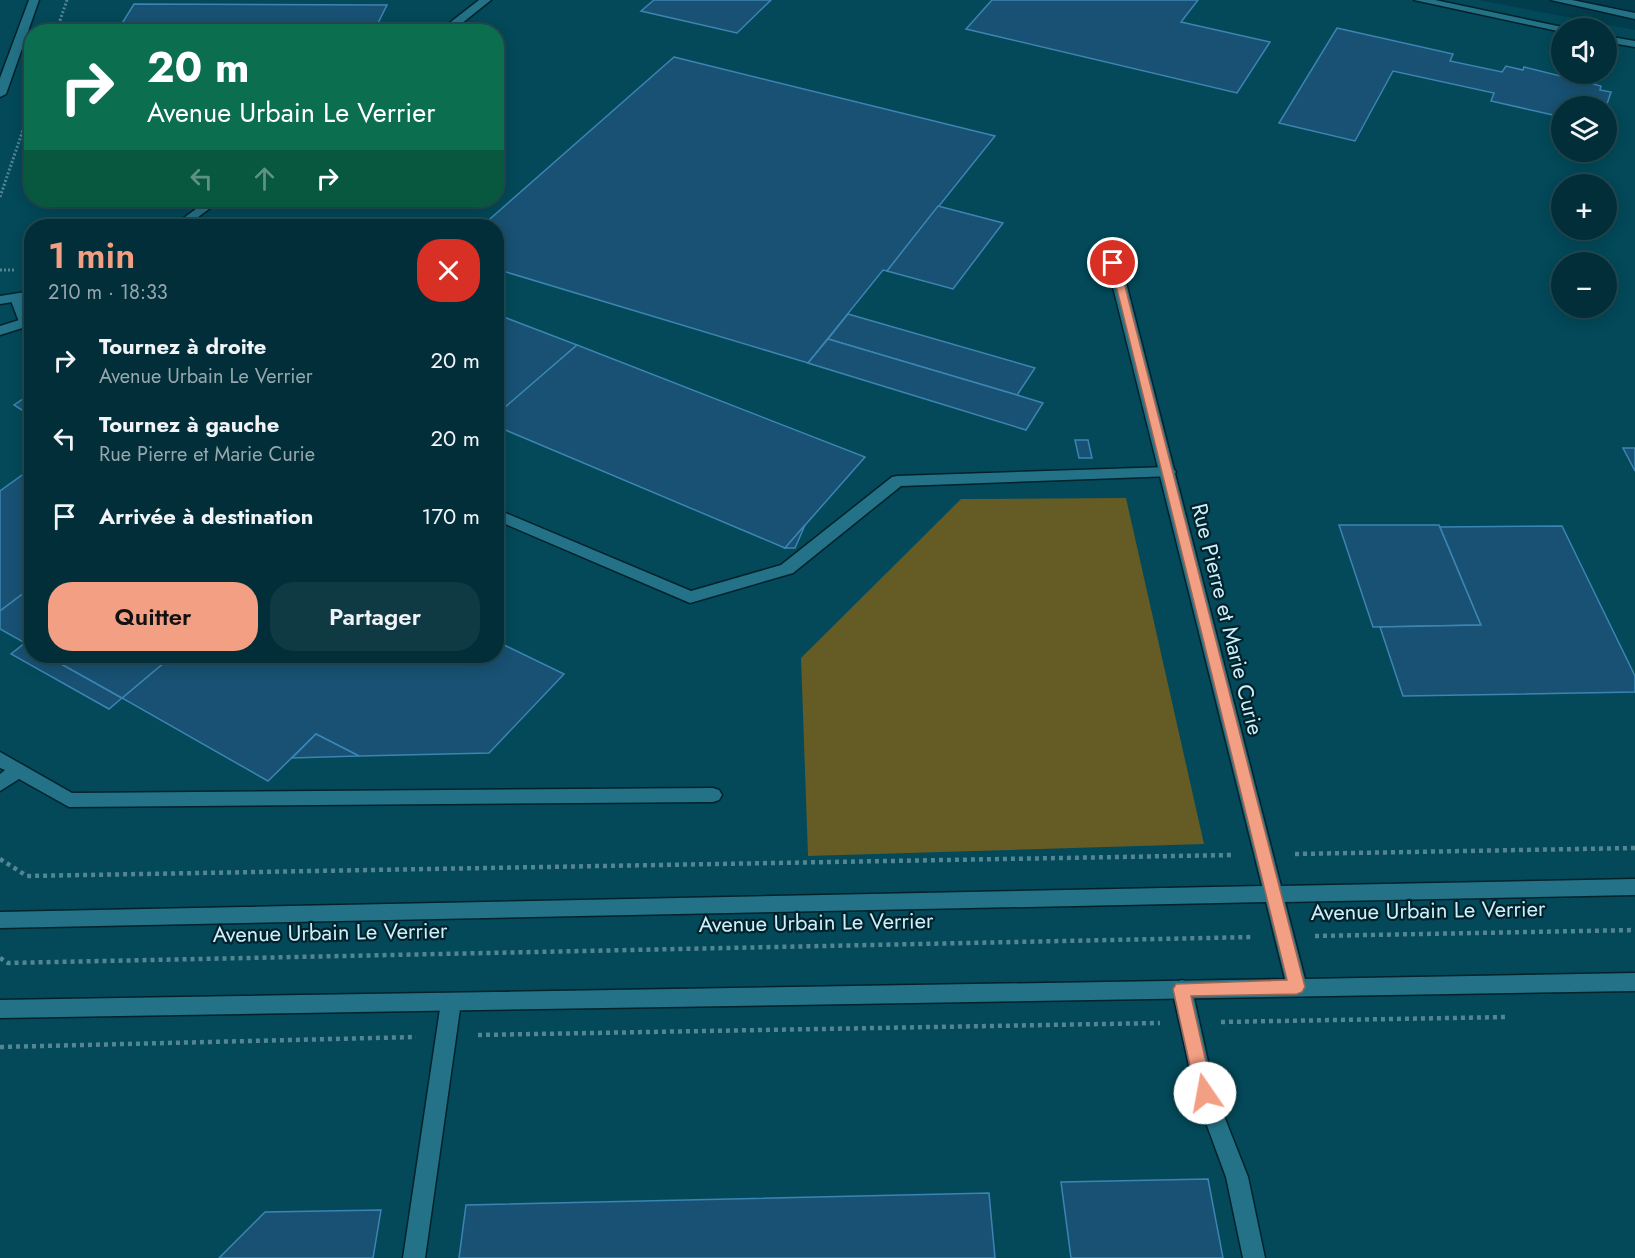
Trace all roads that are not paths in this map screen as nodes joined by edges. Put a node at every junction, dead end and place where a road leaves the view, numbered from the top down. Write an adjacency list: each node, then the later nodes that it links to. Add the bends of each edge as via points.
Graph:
1 (34, 0): 9 (street)
2 (486, 0): 10 (street)
3 (1419, 0): 6 (street)
4 (1556, 0): 8 (street)
5 (1613, 0): 7 (street)
6 (1441, 2): 11 (street)
7 (1635, 4)
8 (1635, 16)
9 (25, 24)
10 (454, 24)
11 (1551, 27)
12 (24, 28): 15 (street)
13 (1617, 42): 14 (street)
14 (1634, 46)
15 (0, 94)
16 (205, 207): 17 (street)
17 (189, 219)
18 (1113, 263): 25 (street, Rue Pierre et Marie Curie)
19 (24, 297): 20 (street)
20 (17, 298): 21 (street); 22 (street)
21 (0, 300)
22 (24, 311)
23 (24, 325): 24 (street)
24 (0, 331)
25 (1168, 472): 26 (street, via 897,481 787,569 690,597); 32 (street, Rue Pierre et Marie Curie)
26 (504, 517)
27 (0, 759): 28 (street)
28 (18, 770): 29 (street); 30 (street, via 69,800)
29 (0, 784)
30 (713, 795)
31 (1635, 887): 32 (street, Avenue Urbain Le Verrier)
32 (1274, 894): 33 (street, Avenue Urbain Le Verrier); 35 (street, Rue Pierre et Marie Curie)
33 (0, 920)
34 (1635, 982): 35 (street)
35 (1297, 987): 36 (street)
36 (1182, 989): 37 (street); 40 (street, via 1205,1093 1237,1177)
37 (450, 1002): 38 (street); 39 (street)
38 (0, 1009)
39 (414, 1258)
40 (1254, 1258)

